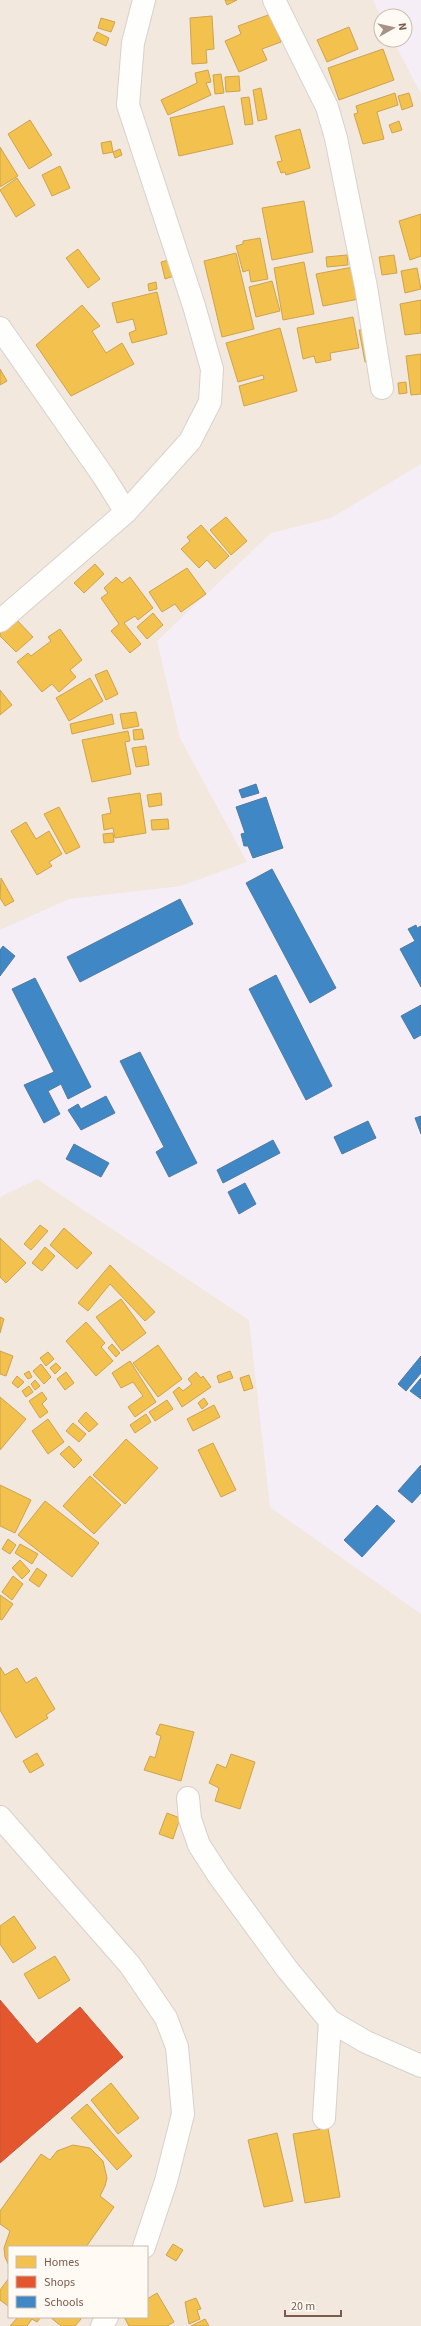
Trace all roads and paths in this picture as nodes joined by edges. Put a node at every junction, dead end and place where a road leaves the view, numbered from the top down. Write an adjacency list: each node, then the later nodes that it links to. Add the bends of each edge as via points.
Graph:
1 (144, 0): 5 (street, via 133,43 128,105 212,369 210,402 190,441)
2 (274, 0): 4 (street, via 327,108 336,138 366,287)
3 (0, 328): 5 (street)
4 (382, 388)
5 (126, 512): 6 (street)
6 (0, 622)
7 (188, 1798): 9 (street, via 190,1818 199,1845 287,1969)
8 (0, 1817): 12 (street, via 130,1965 166,2018 177,2047 182,2114 166,2181)
9 (330, 2021): 10 (street, via 366,2042); 11 (street)
10 (421, 2066)
11 (324, 2118)
12 (144, 2246)

